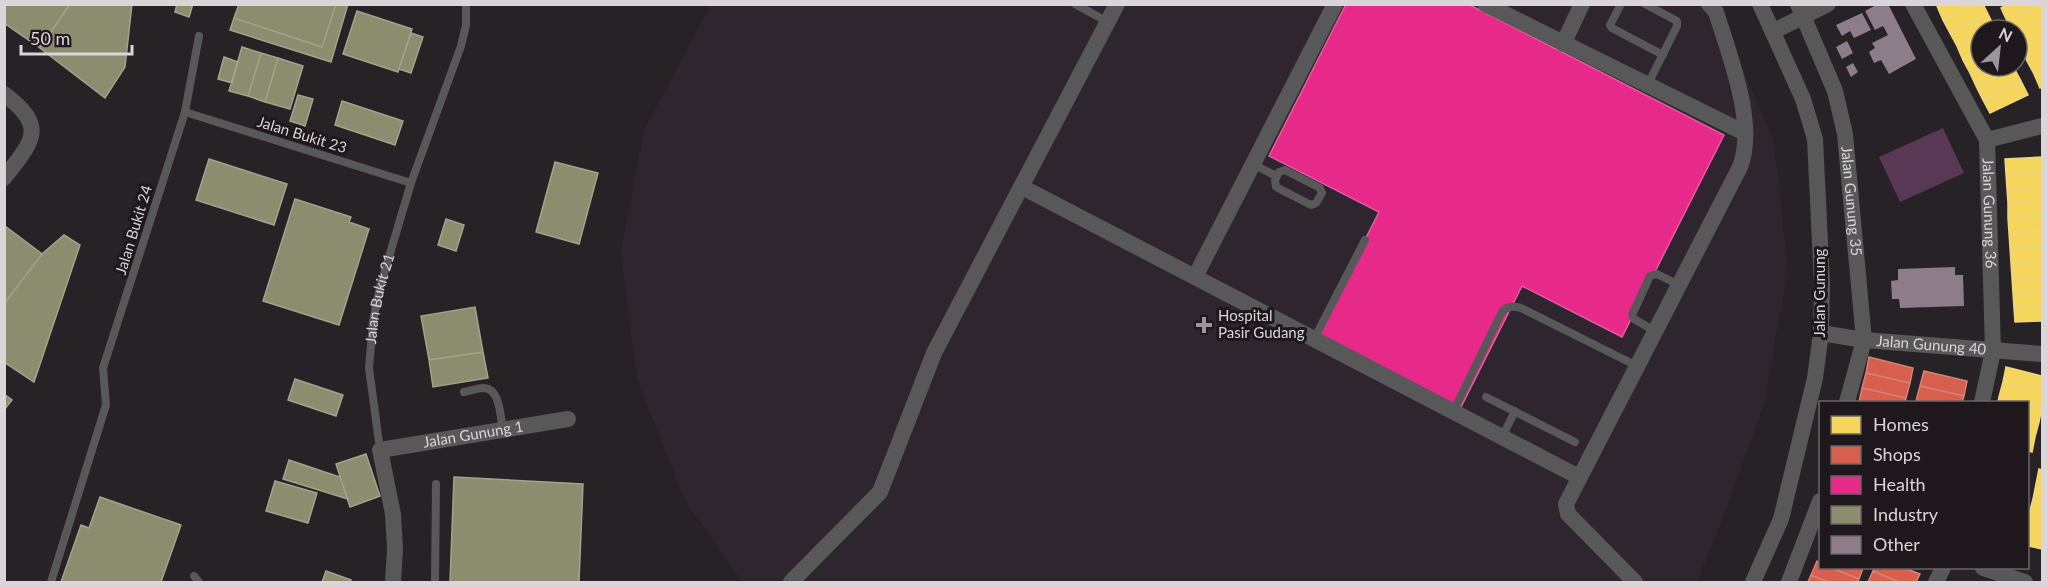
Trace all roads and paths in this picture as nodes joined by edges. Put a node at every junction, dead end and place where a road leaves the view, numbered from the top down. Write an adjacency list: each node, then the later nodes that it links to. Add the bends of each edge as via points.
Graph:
1 (466, 4): 28 (lane, Jalan Bukit 21, via 461,46)
2 (1075, 4): 14 (lane)
3 (1117, 4): 14 (street)
4 (1335, 4): 25 (street)
5 (1485, 4): 17 (street)
6 (1582, 4): 17 (street)
7 (1621, 4): 18 (lane, via 1612,28)
8 (1645, 4): 18 (lane, via 1677,21)
9 (1709, 4): 23 (street, via 1716,12 1743,105)
10 (1761, 4): 15 (street, Jalan Gunung)
11 (1828, 4): 13 (street)
12 (1913, 4): 24 (street, Jalan Gunung 36)
13 (1801, 10): 15 (street); 36 (street, Jalan Gunung 35, via 1835,91 1845,134)
14 (1108, 22): 29 (street)
15 (1774, 31): 34 (street, Jalan Gunung, via 1815,139)
16 (199, 36): 21 (lane, Jalan Bukit 24)
17 (1563, 44): 19 (street)
18 (1663, 55): 19 (lane)
19 (1647, 86): 23 (street)
20 (4, 94): 27 (street, via 22,107 31,119 32,131 22,156)
21 (185, 112): 28 (lane, Jalan Bukit 23); 55 (lane, Jalan Bukit 24, via 102,375 106,405)
22 (2043, 126): 24 (street)
23 (1745, 133): 32 (street, via 1745,154 1740,167)
24 (1986, 140): 37 (street, Jalan Gunung 36)
25 (1253, 165): 26 (lane); 31 (street)
26 (1276, 176): 26 (lane, via 1285,170 1320,188 1322,193 1311,205 1276,187)
27 (4, 178)
28 (411, 183): 50 (lane, Jalan Bukit 21, via 373,321 369,368)
29 (1022, 187): 31 (street); 58 (street, via 934,353 880,492)
30 (1365, 240): 35 (lane)
31 (1195, 277): 35 (street)
32 (1679, 285): 33 (street); 33 (lane, via 1657,274 1650,276 1632,315)
33 (1655, 331): 39 (street)
34 (1821, 333): 36 (street, Jalan Gunung 40); 60 (street, Jalan Gunung, via 1815,378 1781,519)
35 (1314, 339): 45 (street)
36 (1864, 340): 37 (street, Jalan Gunung 40); 42 (street, Jalan Gunung 35)
37 (1993, 351): 38 (street, Jalan Gunung 40); 43 (street, Jalan Gunung 36)
38 (2043, 354)
39 (1637, 366): 45 (lane, via 1521,308 1506,308); 51 (street)
40 (464, 392): 47 (lane, via 484,388 492,391)
41 (1486, 397): 44 (lane)
42 (1847, 401)
43 (1982, 401)
44 (1515, 411): 48 (lane); 49 (lane)
45 (1453, 412): 48 (street)
46 (568, 419): 47 (street, Jalan Gunung 1)
47 (503, 430): 50 (street, Jalan Gunung 1)
48 (1502, 437): 51 (street)
49 (1575, 442)
50 (380, 450): 56 (street, Jalan Bukit 21, via 393,514)
51 (1579, 477): 59 (street, via 1566,504 1568,514)
52 (436, 484): 57 (lane)
53 (1819, 506): 61 (street)
54 (1989, 569): 62 (street)
55 (51, 582)
56 (393, 582)
57 (435, 582)
58 (791, 582)
59 (1635, 582)
60 (1753, 582)
61 (1789, 582)
62 (2025, 582)

